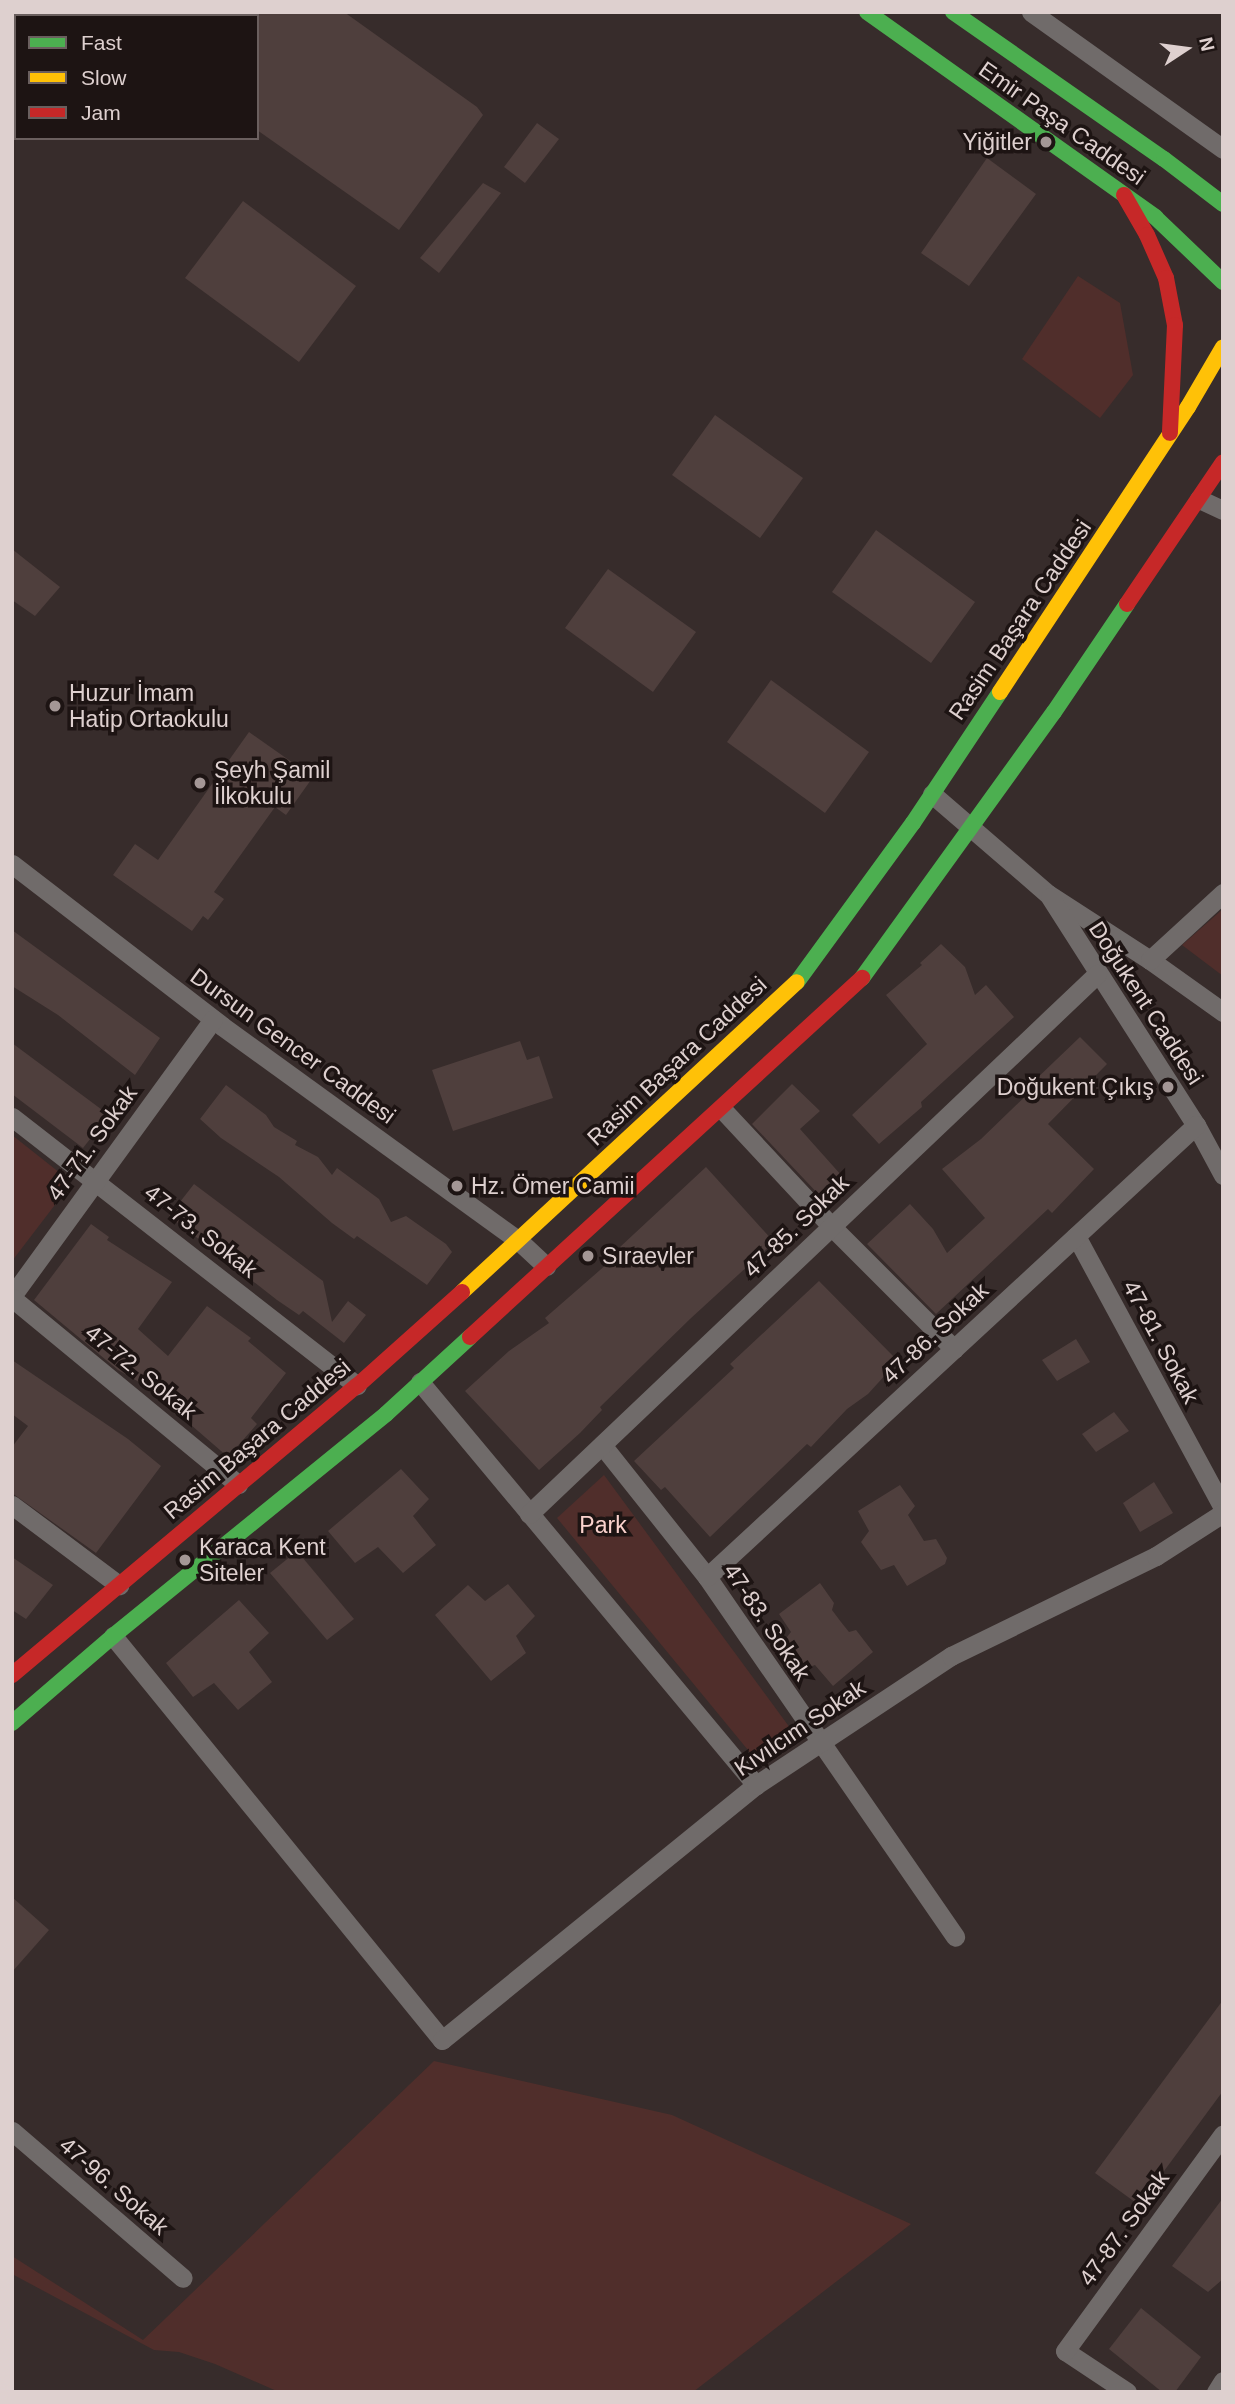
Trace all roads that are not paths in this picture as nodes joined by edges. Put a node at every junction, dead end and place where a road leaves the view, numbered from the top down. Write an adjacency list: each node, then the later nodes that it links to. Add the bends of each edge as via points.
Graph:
1 (867, 12): 5 (street, Emir Paşa Caddesi)
2 (953, 12): 6 (street, Emir Paşa Caddesi)
3 (1031, 12): 4 (street)
4 (1223, 149)
5 (1124, 195): 7 (street, Emir Paşa Caddesi, via 1155,217); 9 (street, via 1166,278 1175,325)
6 (1223, 204)
7 (1223, 282)
8 (1223, 347): 9 (street, Rasim Başara Caddesi)
9 (1170, 435): 15 (street, Rasim Başara Caddesi)
10 (1223, 462): 12 (street)
11 (1223, 468): 12 (street)
12 (1210, 483): 13 (street)
13 (1199, 499): 14 (street); 16 (street)
14 (1223, 510)
15 (932, 794): 16 (street); 31 (street, Rasim Başara Caddesi, via 801,978)
16 (971, 828): 19 (street); 24 (street, via 870,971)
17 (12, 864): 23 (street, Dursun Gencer Caddesi)
18 (1223, 893): 20 (street)
19 (1048, 894): 20 (street); 21 (street, Doğukent Caddesi)
20 (1150, 960): 22 (street)
21 (1097, 974): 26 (street, Doğukent Caddesi); 29 (street, 47-85. Sokak)
22 (1223, 1012)
23 (213, 1019): 28 (street, 47-71. Sokak); 31 (street, Dursun Gencer Caddesi)
24 (722, 1109): 29 (street); 32 (street)
25 (12, 1118): 28 (street, 47-73. Sokak)
26 (1196, 1125): 27 (street, Doğukent Caddesi); 30 (street, 47-86. Sokak)
27 (1223, 1175)
28 (95, 1179): 33 (street, 47-71. Sokak); 36 (street, 47-73. Sokak)
29 (831, 1226): 34 (street); 37 (street, 47-85. Sokak)
30 (1076, 1236): 34 (street, 47-86. Sokak); 40 (street, 47-81. Sokak)
31 (519, 1241): 32 (street, Dursun Gencer Caddesi); 36 (street, Rasim Başara Caddesi)
32 (546, 1266): 35 (street)
33 (12, 1297): 38 (street, 47-72. Sokak)
34 (954, 1349): 42 (street, 47-86. Sokak)
35 (420, 1382): 41 (street); 44 (street)
36 (358, 1386): 38 (street, Rasim Başara Caddesi)
37 (602, 1445): 41 (street, 47-85. Sokak); 42 (street, 47-83. Sokak)
38 (238, 1484): 43 (street, Rasim Başara Caddesi)
39 (12, 1505): 43 (street)
40 (1223, 1511): 47 (street, Kıvılcım Sokak, via 1156,1556 950,1656)
41 (529, 1514): 48 (street)
42 (707, 1577): 47 (street, 47-83. Sokak)
43 (119, 1585): 45 (street, Rasim Başara Caddesi)
44 (113, 1636): 46 (street); 48 (street, Kıvılcım Sokak, via 442,2040)
45 (12, 1675)
46 (12, 1723)
47 (820, 1743): 48 (street, Kıvılcım Sokak); 49 (street, 47-83. Sokak)
48 (755, 1785)
49 (955, 1937)
50 (12, 2131): 52 (street, 47-96. Sokak)
51 (1222, 2136): 54 (street, 47-87. Sokak, via 1065,2351)
52 (183, 2278)
53 (1223, 2381): 55 (street)
54 (1127, 2392)
55 (1216, 2392)

